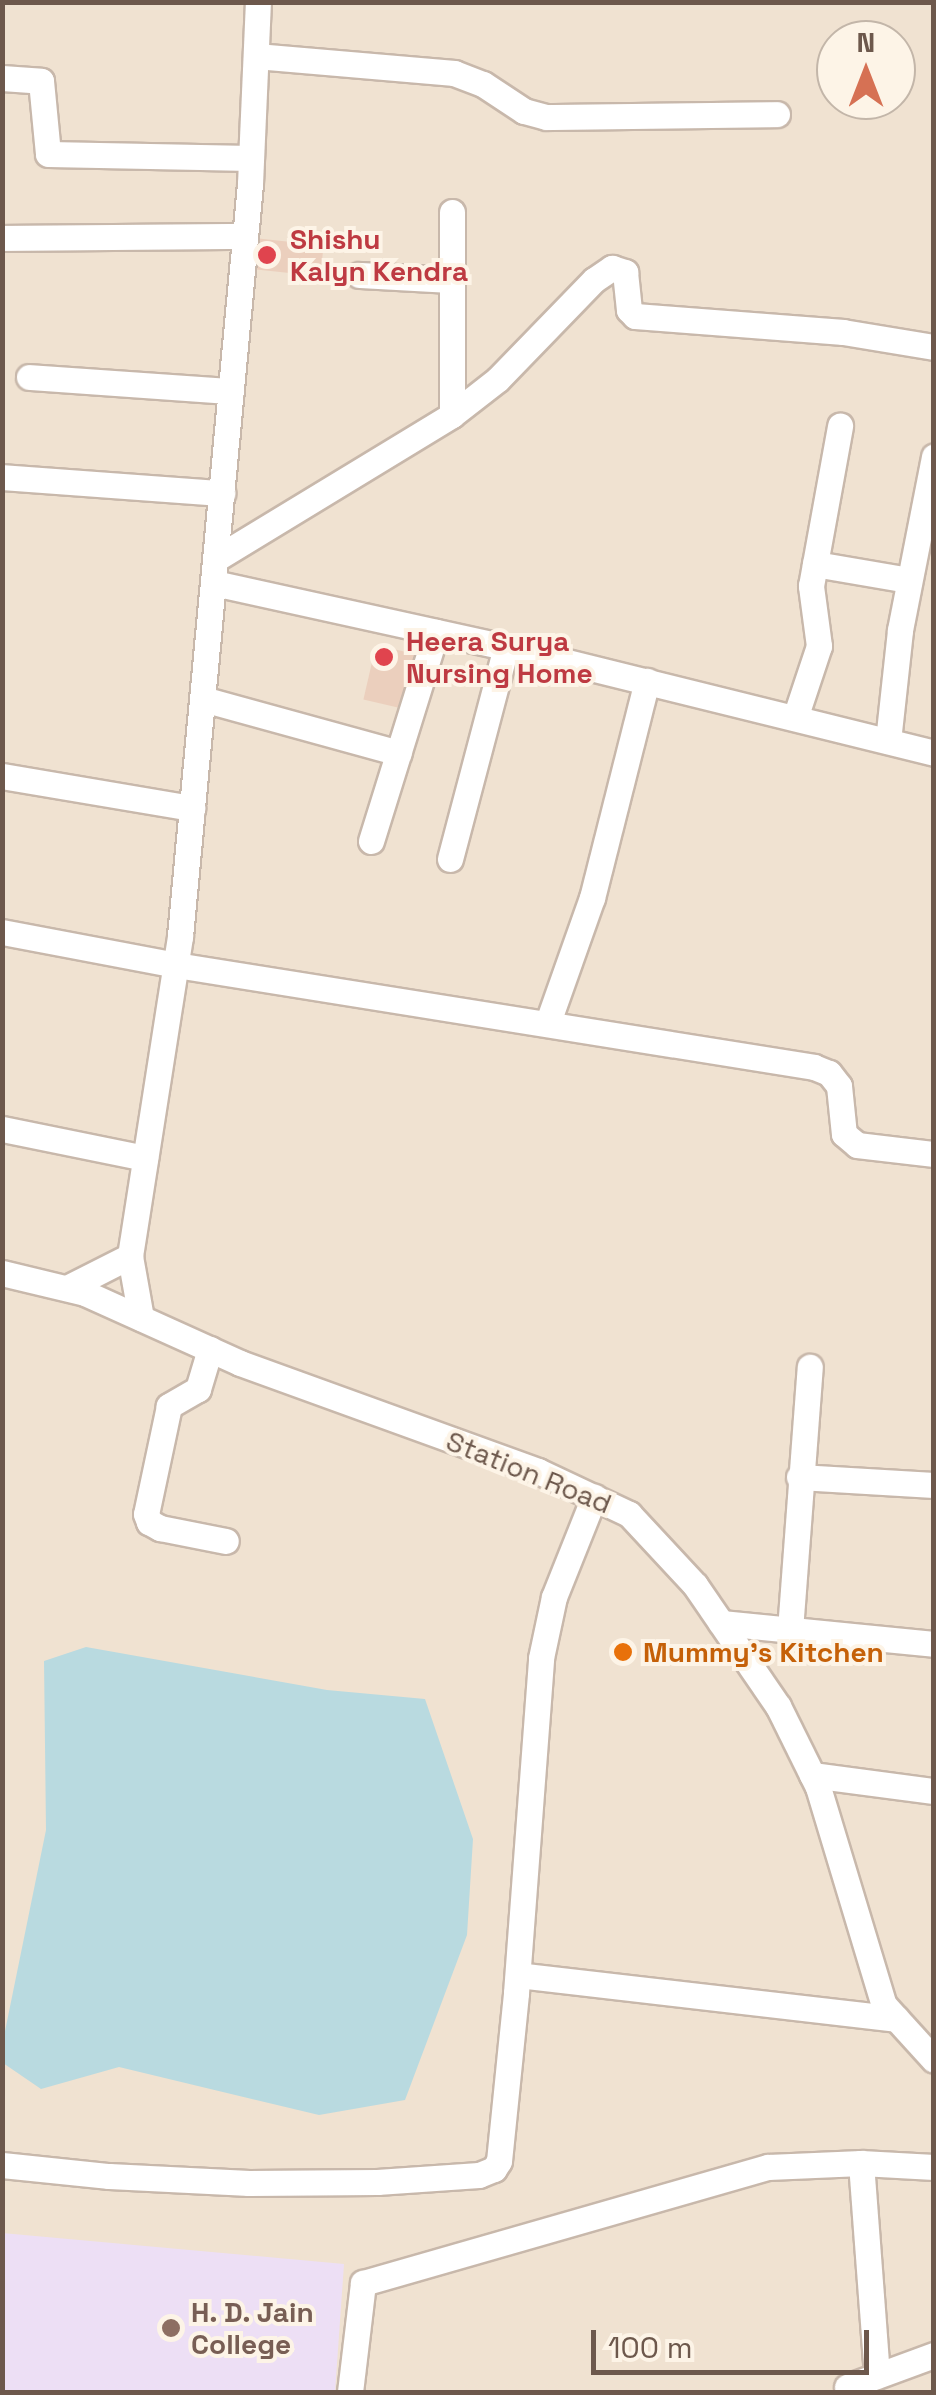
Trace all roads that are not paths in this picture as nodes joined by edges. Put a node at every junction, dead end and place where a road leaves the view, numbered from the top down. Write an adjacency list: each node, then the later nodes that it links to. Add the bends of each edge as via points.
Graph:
1 (258, 2): 2 (street)
2 (256, 56): 4 (street, via 454,73 546,117); 5 (street)
3 (2, 78): 5 (street, via 41,81 48,154)
4 (778, 114)
5 (251, 158): 7 (street)
6 (452, 212): 10 (street)
7 (245, 236): 8 (street); 13 (street)
8 (2, 238)
9 (359, 276): 10 (street)
10 (452, 280): 14 (street)
11 (934, 346): 14 (street, via 776,325 635,316 625,272 616,267 594,280 498,380)
12 (29, 377): 13 (street)
13 (231, 390): 18 (street)
14 (452, 415): 20 (street)
15 (840, 426): 19 (street)
16 (934, 456): 21 (street)
17 (2, 477): 18 (street)
18 (222, 493): 20 (street)
19 (815, 564): 21 (street); 26 (street, via 810,602 819,646)
20 (216, 571): 22 (street); 25 (street)
21 (909, 580): 27 (street)
22 (436, 632): 23 (street); 29 (street)
23 (506, 647): 24 (street); 33 (street)
24 (647, 681): 26 (street); 36 (street, via 592,898)
25 (203, 700): 29 (street); 31 (street)
26 (795, 718): 27 (street)
27 (888, 742): 28 (street)
28 (934, 753)
29 (399, 754): 32 (street)
30 (3, 778): 31 (street)
31 (192, 808): 35 (street)
32 (371, 841)
33 (450, 859)
34 (2, 932): 35 (street)
35 (176, 964): 36 (street); 39 (street)
36 (548, 1022): 38 (street, via 830,1072 839,1086 844,1134 857,1145)
37 (2, 1130): 39 (street)
38 (934, 1154)
39 (145, 1158): 40 (street)
40 (130, 1256): 42 (street); 43 (street)
41 (2, 1273): 42 (street, Station Road)
42 (67, 1288): 43 (street, Station Road)
43 (142, 1318): 44 (street, Station Road)
44 (210, 1349): 48 (street, Station Road); 49 (street, via 198,1388 169,1406 146,1514 160,1528)
45 (810, 1367): 46 (street)
46 (799, 1477): 47 (street); 51 (street)
47 (934, 1486)
48 (594, 1497): 50 (street, Station Road, via 629,1514); 55 (street, via 554,1597 541,1658)
49 (226, 1541)
50 (721, 1623): 51 (street); 53 (street, Station Road, via 778,1706)
51 (790, 1630): 52 (street)
52 (934, 1644)
53 (812, 1775): 54 (street); 56 (street, Station Road, via 884,2006)
54 (934, 1790)
55 (518, 1974): 56 (street); 59 (street, via 499,2161 479,2175 249,2183)
56 (896, 2019): 57 (street, Station Road)
57 (934, 2060)
58 (861, 2163): 60 (street); 62 (street); 64 (street, via 768,2167 363,2283)
59 (2, 2165)
60 (934, 2167)
61 (934, 2355): 62 (street)
62 (877, 2376): 63 (street)
63 (848, 2387)
64 (350, 2392)

